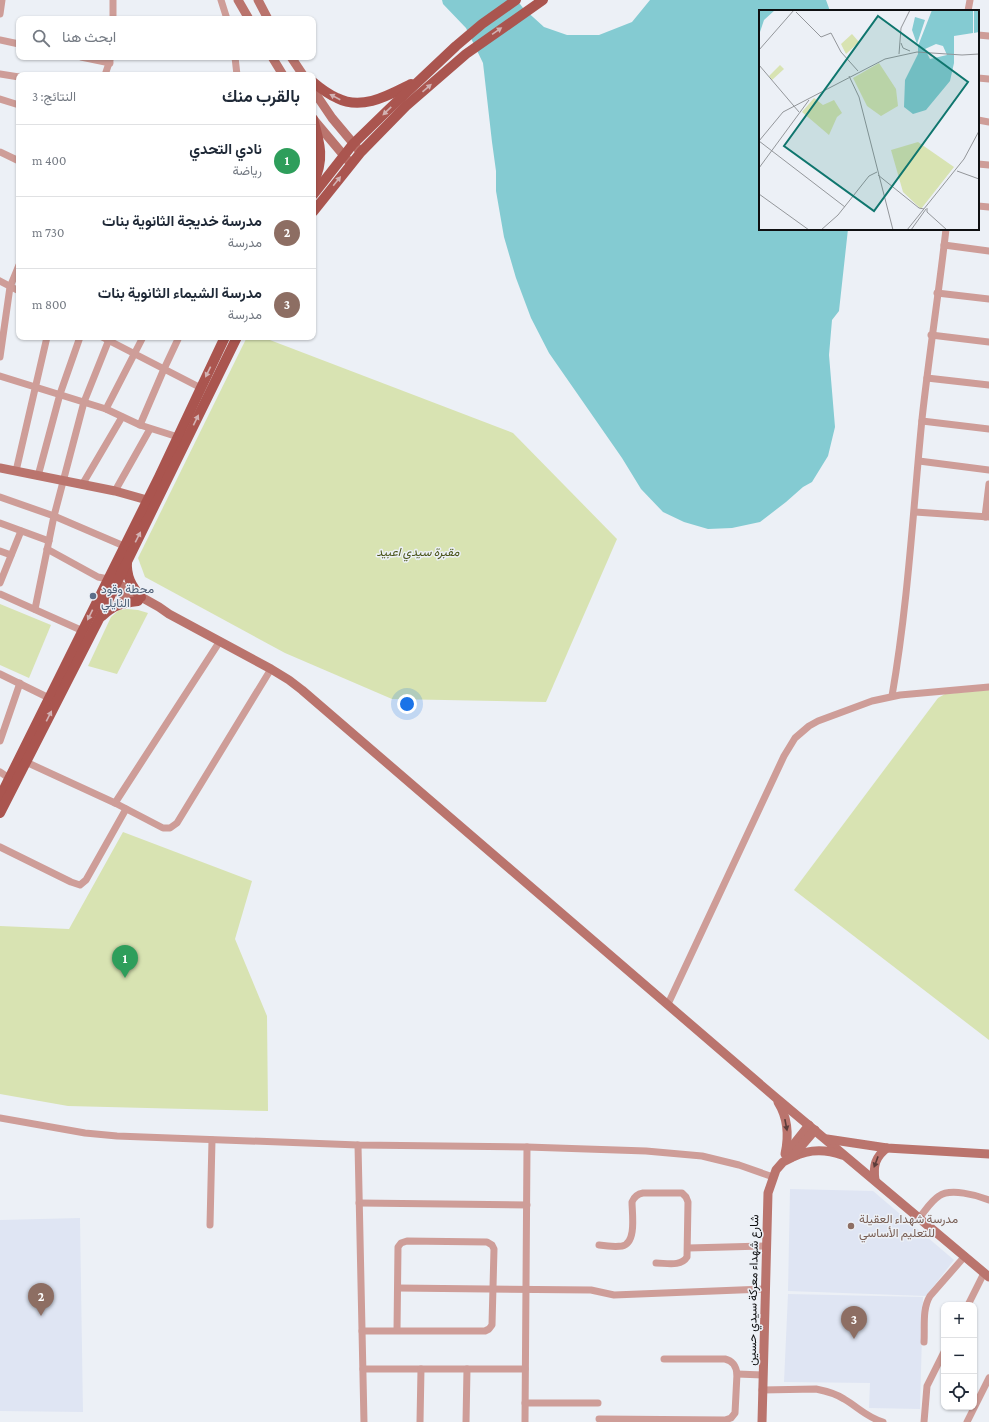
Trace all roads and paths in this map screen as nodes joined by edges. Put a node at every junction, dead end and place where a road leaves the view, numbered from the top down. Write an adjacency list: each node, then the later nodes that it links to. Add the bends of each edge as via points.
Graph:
1 (2, 0): 10 (street)
2 (112, 0): 11 (street)
3 (221, 0): 12 (street)
4 (238, 0): 13 (main road)
5 (258, 0): 14 (main road)
6 (516, 0): 29 (main road, via 482,24)
7 (543, 0): 42 (main road, one-way to 7, via 406,106 466,54)
8 (970, 0): 9 (street)
9 (968, 10)
10 (0, 14)
11 (113, 16)
12 (226, 16)
13 (247, 16)
14 (266, 16)
15 (979, 35): 16 (street)
16 (989, 36)
17 (0, 40): 18 (street)
18 (16, 43)
19 (110, 60): 23 (street)
20 (235, 60): 24 (street)
21 (274, 60): 25 (main road)
22 (294, 60): 26 (main road)
23 (106, 72)
24 (237, 72)
25 (281, 72)
26 (301, 72)
27 (0, 74): 28 (street)
28 (16, 77)
29 (423, 77): 32 (main road, one-way to 32, via 384,98 359,103 337,99); 40 (main road, one-way to 40)
30 (979, 78): 31 (street)
31 (989, 79)
32 (316, 84)
33 (316, 94): 40 (main road)
34 (0, 99): 35 (street)
35 (16, 105)
36 (979, 120): 37 (street)
37 (989, 122)
38 (316, 123): 43 (main road)
39 (316, 129): 48 (main road, via 321,156)
40 (353, 144): 42 (main road); 43 (main road)
41 (0, 152): 44 (street)
42 (361, 152): 45 (main road)
43 (343, 156): 45 (main road); 49 (main road)
44 (16, 160)
45 (351, 164): 52 (main road, one-way to 45)
46 (979, 164): 47 (street)
47 (989, 165)
48 (316, 176)
49 (316, 191)
50 (979, 206): 51 (street)
51 (989, 207)
52 (316, 208)
53 (946, 230): 54 (street)
54 (944, 245): 55 (street); 60 (street)
55 (989, 251)
56 (16, 272): 58 (street)
57 (0, 281): 58 (street)
58 (10, 287): 59 (street); 73 (street)
59 (16, 290)
60 (937, 293): 61 (street); 62 (street)
61 (989, 299)
62 (932, 335): 71 (street); 76 (street)
63 (47, 340): 78 (street)
64 (79, 340): 80 (street)
65 (106, 340): 81 (street)
66 (110, 340): 72 (street)
67 (141, 340): 72 (street)
68 (178, 340): 74 (street)
69 (224, 340): 79 (main road, one-way to 79)
70 (236, 340): 110 (main road, one-way to 70)
71 (989, 342)
72 (134, 354): 74 (street); 82 (street)
73 (0, 357)
74 (164, 370): 79 (street); 85 (street)
75 (0, 376): 78 (street)
76 (927, 378): 77 (street); 84 (street)
77 (989, 385)
78 (35, 387): 80 (street); 92 (street)
79 (201, 388): 88 (main road)
80 (60, 394): 81 (street); 93 (street)
81 (84, 402): 82 (street); 94 (street)
82 (106, 409): 83 (street)
83 (122, 417): 85 (street); 95 (street)
84 (922, 421): 87 (street); 89 (street)
85 (140, 425): 86 (street)
86 (150, 429): 88 (street); 97 (street)
87 (989, 429)
88 (178, 437): 99 (main road)
89 (919, 461): 91 (street); 100 (street)
90 (0, 468): 92 (main road)
91 (989, 470)
92 (16, 471): 93 (main road)
93 (38, 476): 94 (main road)
94 (64, 481): 95 (main road); 101 (street)
95 (82, 484): 97 (main road)
96 (989, 484): 102 (street)
97 (114, 491): 99 (main road)
98 (0, 497): 101 (street)
99 (147, 500): 106 (main road)
100 (915, 512): 102 (street); 123 (street)
101 (54, 516): 105 (street); 106 (street)
102 (987, 517)
103 (0, 524): 104 (street)
104 (21, 531): 105 (street); 109 (street)
105 (49, 541): 107 (street)
106 (124, 546): 112 (main road)
107 (47, 550): 112 (street); 115 (street)
108 (0, 551): 109 (street)
109 (11, 555): 111 (street)
110 (127, 560): 112 (main road); 114 (main road, via 126,568 131,585)
111 (0, 583)
112 (108, 583): 114 (main road); 116 (main road); 117 (main road, one-way to 117)
113 (0, 594): 115 (street)
114 (139, 599): 116 (main road, via 120,604); 118 (main road)
115 (35, 609): 117 (street)
116 (99, 619): 127 (main road, one-way to 116)
117 (83, 631): 124 (main road)
118 (220, 641): 119 (main road); 131 (street)
119 (271, 669): 132 (street, via 177,823 167,829 163,828); 135 (main road, via 302,690)
120 (0, 674): 121 (street)
121 (20, 683): 124 (street); 125 (street)
122 (989, 687): 123 (street)
123 (892, 696): 135 (street, via 818,721 795,738 784,756)
124 (49, 698): 129 (main road)
125 (3, 724): 126 (street)
126 (0, 741)
127 (26, 762): 131 (street); 133 (main road)
128 (0, 772): 129 (street)
129 (9, 778): 130 (main road)
130 (1, 793)
131 (115, 803): 132 (street)
132 (126, 809): 134 (street, via 86,880 80,885)
133 (0, 813)
134 (0, 847)
135 (668, 1004): 136 (main road)
136 (775, 1097): 138 (main road); 145 (main road, one-way to 145, via 783,1112 787,1129)
137 (0, 1118): 140 (street, via 85,1133)
138 (812, 1127): 139 (main road); 145 (main road, شارع شهداء معركة سيدي حسين)
139 (824, 1138): 143 (main road); 146 (main road)
140 (212, 1140): 141 (street); 153 (street)
141 (358, 1145): 142 (street); 150 (street)
142 (527, 1147): 147 (street, via 690,1154 739,1165); 151 (street)
143 (887, 1148): 144 (main road); 148 (main road, one-way to 148, via 875,1162)
144 (989, 1154)
145 (787, 1158): 146 (main road, via 820,1150 835,1152); 147 (main road, شارع شهداء معركة سيدي حسين)
146 (848, 1158): 148 (main road)
147 (773, 1177): 155 (main road, شارع شهداء معركة سيدي حسين, via 767,1202)
148 (875, 1180): 152 (main road)
149 (989, 1200): 152 (street, via 971,1195 945,1193)
150 (359, 1203): 151 (street); 165 (street)
151 (526, 1205): 163 (street)
152 (919, 1218): 157 (main road)
153 (210, 1225)
154 (599, 1246): 156 (street, via 621,1246 630,1241 632,1202 638,1195 679,1192 688,1202)
155 (766, 1246): 156 (street); 162 (main road, شارع شهداء معركة سيدي حسين)
156 (688, 1248): 158 (street, via 687,1257 682,1262)
157 (965, 1256): 159 (main road); 167 (street, via 927,1301)
158 (656, 1263)
159 (987, 1275): 164 (street)
160 (398, 1288): 161 (street); 161 (street, via 398,1248 401,1243 407,1241 489,1242 494,1249); 166 (street)
161 (493, 1289): 163 (street); 166 (street, via 492,1325 487,1330)
162 (765, 1289): 163 (street, via 614,1295 591,1290); 175 (main road, شارع شهداء معركة سيدي حسين)
163 (526, 1290): 173 (street)
164 (970, 1302)
165 (362, 1331): 166 (street); 170 (street)
166 (397, 1331)
167 (924, 1342)
168 (941, 1358): 187 (street, via 927,1386)
169 (664, 1359): 174 (street, via 728,1360 735,1366)
170 (363, 1369): 171 (street); 181 (street)
171 (421, 1369): 172 (street); 182 (street)
172 (467, 1369): 173 (street); 183 (street)
173 (525, 1369): 178 (street)
174 (737, 1374): 175 (street); 180 (street, via 735,1413 728,1420)
175 (763, 1375): 177 (main road, شارع شهداء معركة سيدي حسين)
176 (989, 1378): 188 (street)
177 (762, 1390): 185 (main road, شارع شهداء معركة سيدي حسين); 186 (street, via 824,1391 839,1396 863,1413)
178 (525, 1403): 179 (street); 184 (street)
179 (598, 1403)
180 (599, 1420)
181 (364, 1422)
182 (420, 1422)
183 (466, 1422)
184 (525, 1422)
185 (762, 1422)
186 (882, 1422)
187 (924, 1422)
188 (967, 1422)

